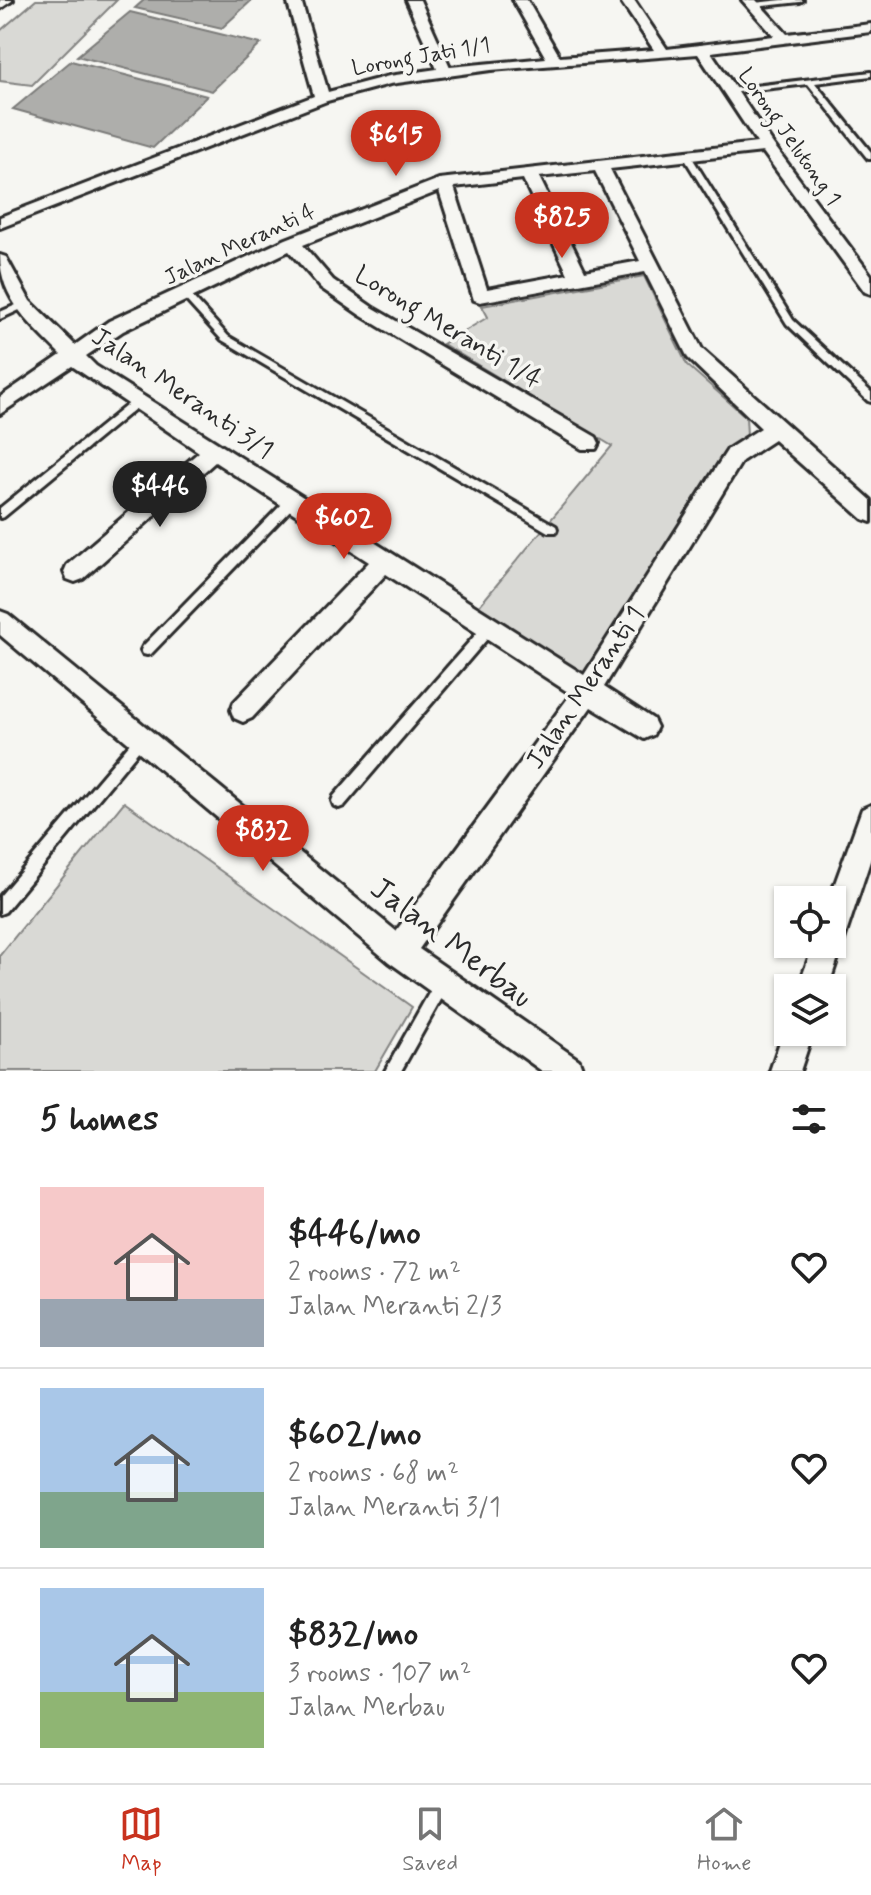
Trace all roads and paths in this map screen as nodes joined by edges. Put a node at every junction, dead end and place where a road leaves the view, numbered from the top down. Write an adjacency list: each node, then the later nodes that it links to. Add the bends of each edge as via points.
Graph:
1 (6, 0): 8 (street)
2 (294, 0): 18 (street)
3 (413, 0): 14 (street)
4 (520, 0): 13 (street)
5 (627, 0): 12 (street)
6 (800, 0): 7 (lane)
7 (752, 3): 10 (street)
8 (0, 5)
9 (871, 28): 10 (street, Lorong Jati 1/1)
10 (784, 39): 11 (street, Lorong Jati 1/1)
11 (702, 49): 12 (street, Lorong Jati 1/1); 17 (street, Lorong Jelutong 1)
12 (663, 54): 13 (street, Lorong Jati 1/1)
13 (555, 61): 14 (street, Lorong Jati 1/1)
14 (445, 71): 18 (street, Lorong Jati 1/1)
15 (871, 74): 16 (lane)
16 (810, 81): 17 (lane); 21 (lane)
17 (729, 91): 19 (street, Lorong Jelutong 1)
18 (322, 98): 25 (street, Lorong Jati 1/1)
19 (767, 147): 20 (street, Jalan Meranti 4); 30 (street, Lorong Jelutong 1)
20 (687, 156): 22 (street, Jalan Meranti 4); 35 (lane, via 790,322)
21 (871, 157)
22 (600, 165): 23 (street, Jalan Meranti 4); 28 (street)
23 (528, 172): 24 (street, Jalan Meranti 4); 29 (street)
24 (445, 183): 26 (street, Jalan Meranti 4); 29 (street, via 480,296)
25 (0, 223)
26 (292, 243): 31 (street, Jalan Meranti 4); 39 (street, Lorong Meranti 1/4, via 327,284 366,311)
27 (0, 261): 32 (street, Jalan Meranti 3/1)
28 (651, 265): 29 (street); 38 (street, via 695,353)
29 (579, 278)
30 (870, 285)
31 (185, 294): 34 (street, Jalan Meranti 4, via 116,326); 44 (lane, via 225,338)
32 (23, 305): 33 (lane); 34 (street, Jalan Meranti 3/1)
33 (0, 316)
34 (72, 357): 36 (street, Jalan Meranti 3/1); 37 (street, Jalan Meranti 4)
35 (871, 398)
36 (137, 401): 40 (street, Jalan Meranti 3/1); 43 (lane)
37 (0, 407)
38 (775, 429): 42 (street); 50 (street, Jalan Meranti 1, via 735,455)
39 (589, 443)
40 (214, 451): 41 (street, Jalan Meranti 3/1); 46 (street)
41 (292, 501): 45 (street, Jalan Meranti 3/1); 49 (lane)
42 (871, 513)
43 (0, 514)
44 (552, 529)
45 (385, 560): 48 (street, Jalan Meranti 3/1); 51 (street)
46 (75, 572)
47 (0, 621): 53 (street, Jalan Merbau)
48 (489, 628): 50 (street, Jalan Meranti 3/1); 54 (lane)
49 (147, 650)
50 (588, 691): 52 (street, Jalan Meranti 3/1); 58 (street, Jalan Meranti 1)
51 (243, 710)
52 (644, 727)
53 (141, 739): 57 (lane); 58 (street, Jalan Merbau)
54 (339, 801)
55 (869, 833): 56 (street)
56 (846, 895)
57 (0, 907)
58 (399, 952): 59 (street, Jalan Merbau)
59 (442, 984): 61 (lane); 62 (street, Jalan Merbau)
60 (793, 1046): 63 (street)
61 (393, 1071)
62 (568, 1071)
63 (785, 1071)

